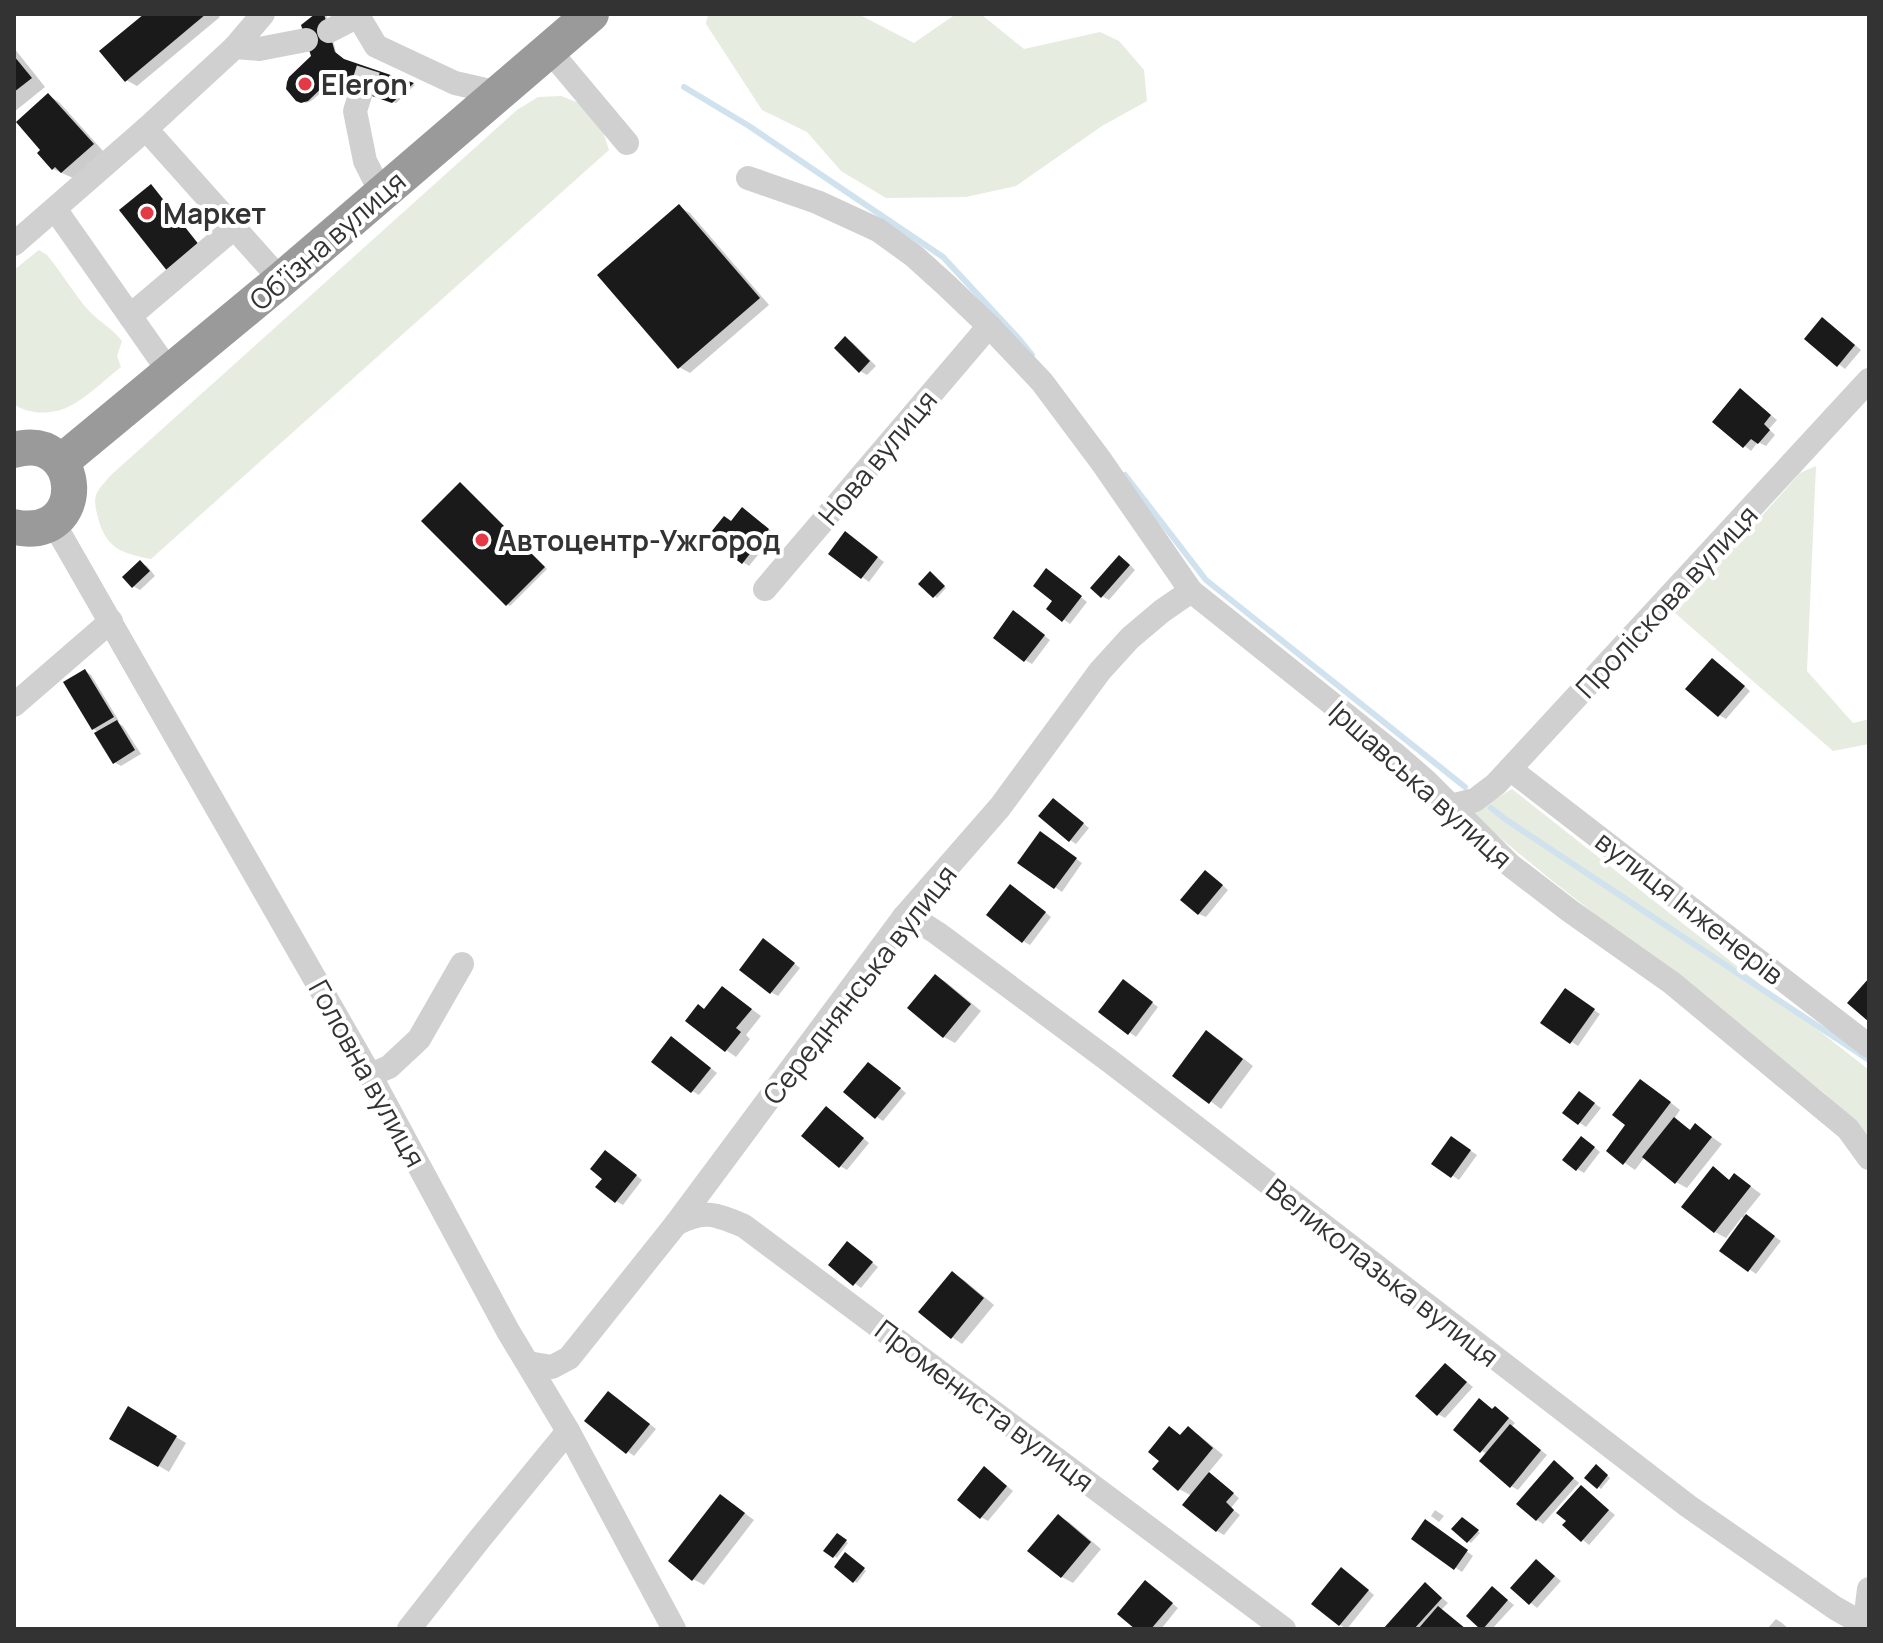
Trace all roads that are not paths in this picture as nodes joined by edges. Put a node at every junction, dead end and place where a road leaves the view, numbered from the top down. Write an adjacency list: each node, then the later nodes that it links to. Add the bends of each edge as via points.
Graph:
1 (263, 14): 4 (street)
2 (591, 14): 5 (highway, Обʼїзна вулиця)
3 (358, 15): 4 (street, via 318,36 259,49); 7 (street, via 372,57)
4 (235, 47): 8 (street)
5 (549, 50): 7 (highway, Обʼїзна вулиця); 9 (street)
6 (361, 92): 11 (street, via 355,111 362,149)
7 (499, 93): 11 (highway, Обʼїзна вулиця)
8 (146, 129): 12 (street); 13 (street)
9 (627, 143)
10 (748, 178): 17 (street, Іршавська вулиця, via 878,230)
11 (381, 193): 15 (highway, Обʼїзна вулиця)
12 (55, 209): 14 (street); 16 (street)
13 (235, 227): 15 (street); 16 (street)
14 (14, 244)
15 (281, 280): 18 (highway, Обʼїзна вулиця)
16 (130, 316): 18 (street)
17 (989, 326): 24 (street, Нова вулиця); 25 (street, Іршавська вулиця, via 1042,382)
18 (170, 373): 21 (highway, Обʼїзна вулиця)
19 (1869, 380): 28 (street, Проліскова вулиця)
20 (14, 450): 21 (highway, via 38,448)
21 (61, 462): 22 (highway, via 70,487 68,501)
22 (53, 522): 23 (highway, via 27,530); 26 (street, Головна вулиця)
23 (14, 527)
24 (765, 589)
25 (1191, 591): 29 (street, Іршавська вулиця, via 1395,754); 30 (street, Середнянська вулиця, via 1130,638 1100,671 1000,807)
26 (111, 621): 27 (street); 33 (street, Головна вулиця)
27 (14, 705)
28 (1510, 769): 29 (street, Проліскова вулиця, via 1475,800); 32 (street, вулиця Інженерів)
29 (1451, 806): 34 (street, Іршавська вулиця, via 1510,865 1672,983 1848,1129)
30 (904, 917): 35 (street, Середнянська вулиця); 39 (street, Великолазька вулиця, via 937,933 1111,1062 1688,1506)
31 (462, 964): 33 (street, via 419,1039 389,1067)
32 (1869, 1046)
33 (370, 1075): 36 (street, Головна вулиця)
34 (1869, 1158)
35 (676, 1224): 36 (street, Середнянська вулиця, via 569,1358 552,1367); 42 (street, Промениста вулиця, via 703,1213 744,1226)
36 (528, 1363): 37 (street, Головна вулиця)
37 (568, 1431): 40 (street); 41 (street, Головна вулиця)
38 (1869, 1589): 39 (street)
39 (1865, 1627)
40 (409, 1629)
41 (674, 1629)
42 (1284, 1629)

